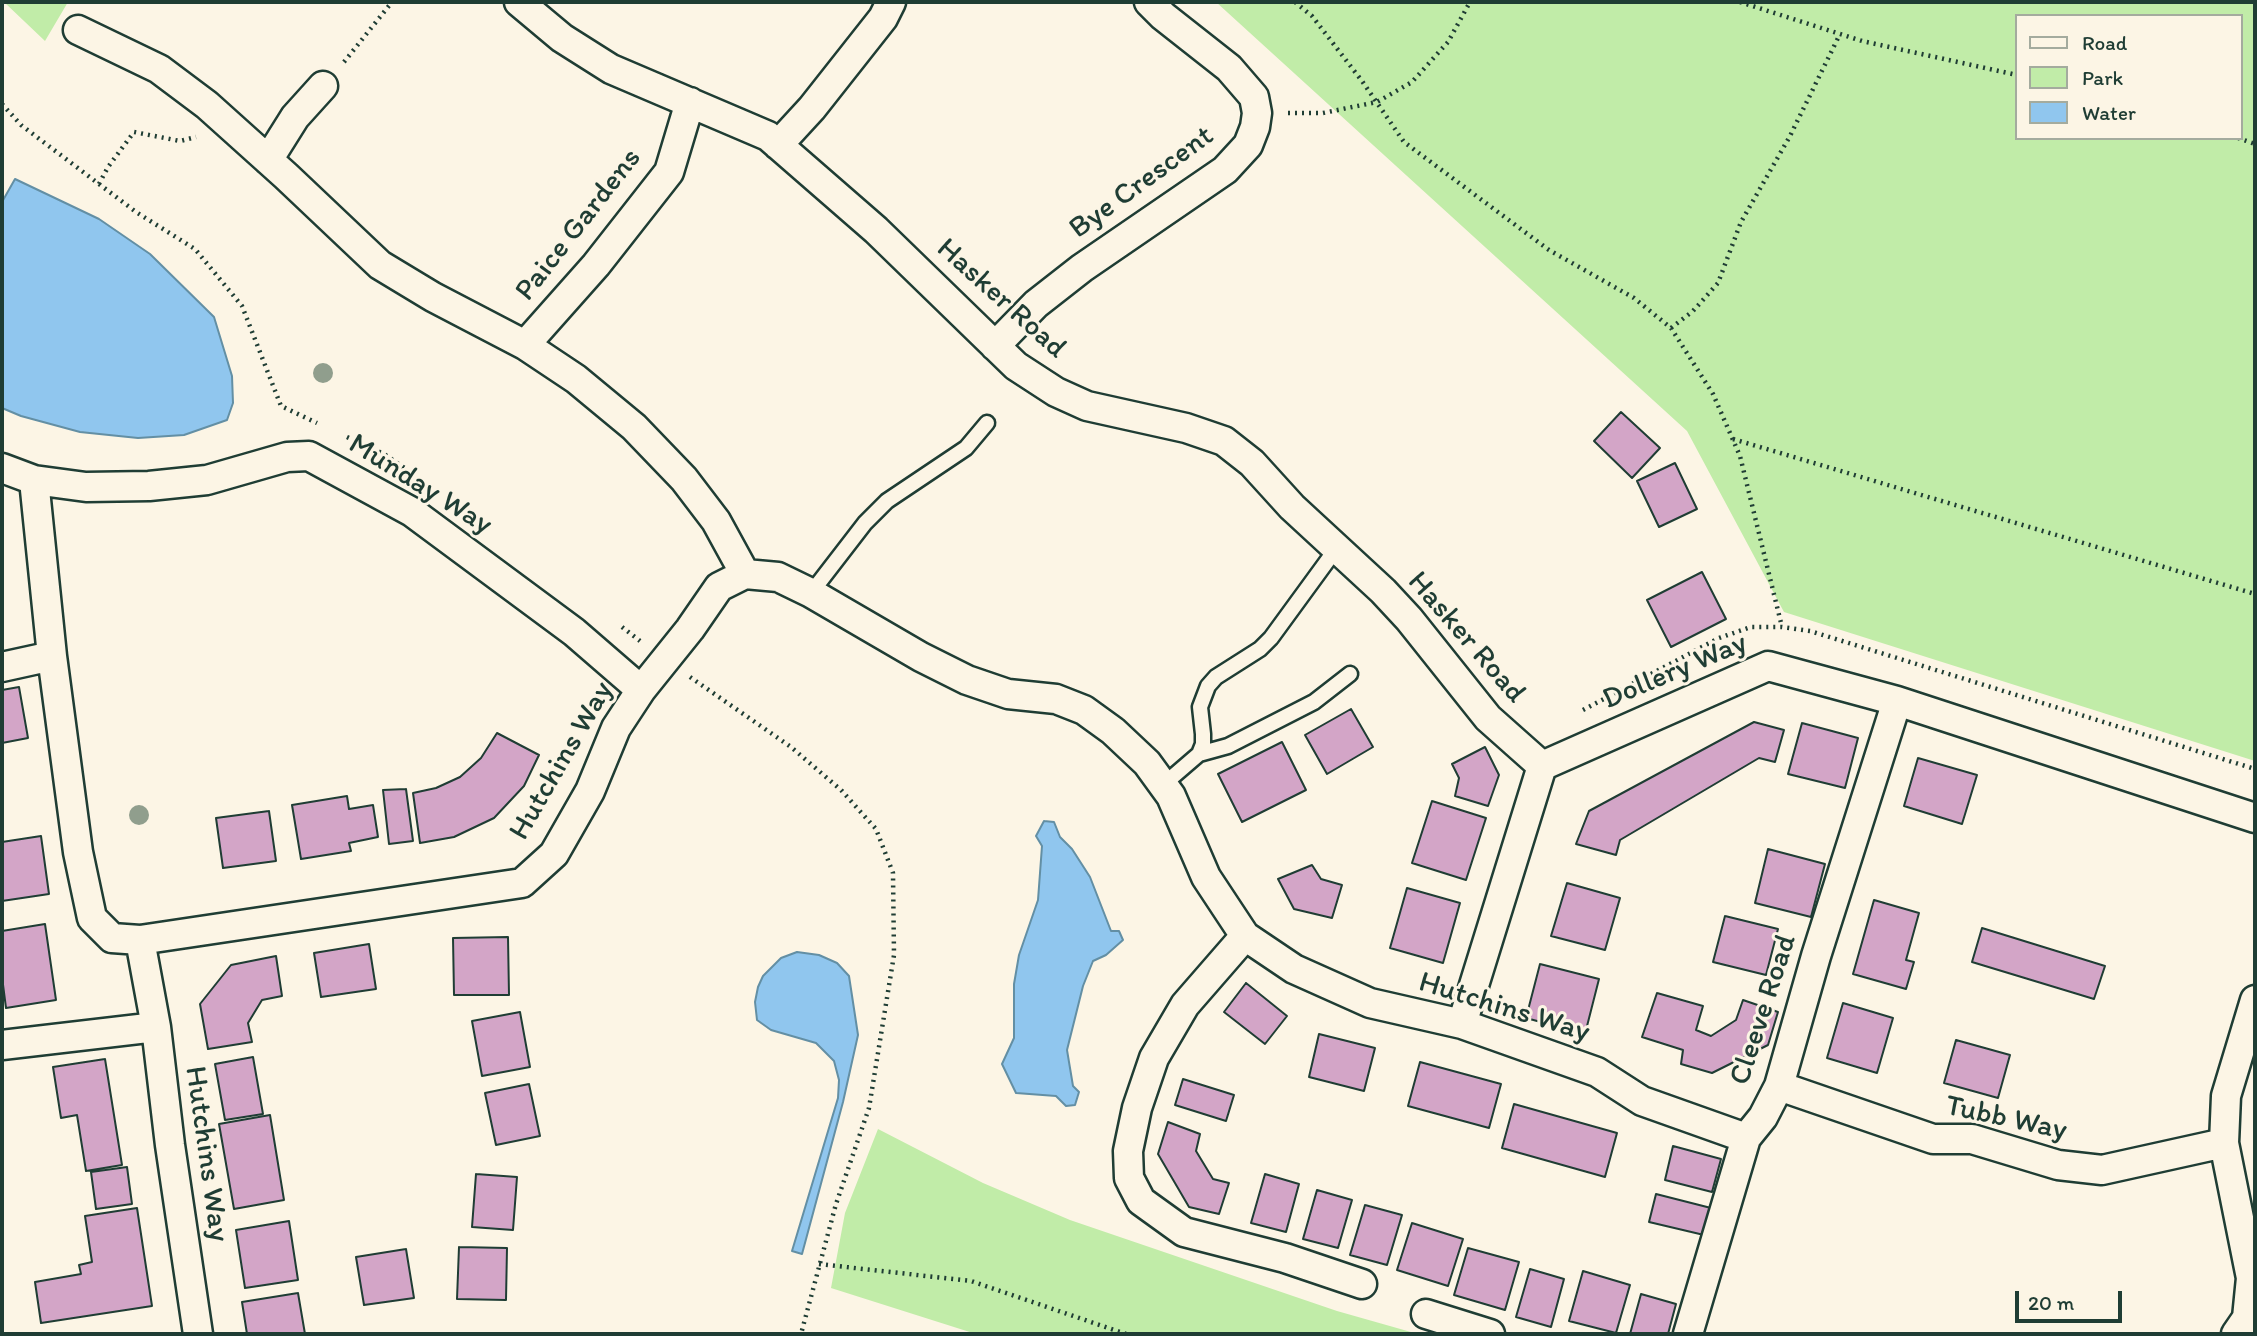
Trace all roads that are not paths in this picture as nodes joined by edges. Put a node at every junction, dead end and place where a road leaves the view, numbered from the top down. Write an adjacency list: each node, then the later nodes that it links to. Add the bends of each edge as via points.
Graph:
1 (519, 2): 6 (street, Hasker Road, via 562,38 611,69)
2 (891, 2): 7 (street, via 883,19)
3 (1149, 2): 10 (street, Bye Crescent, via 1229,68 1254,97 1257,113 1248,145 1225,170 1082,268)
4 (78, 30): 8 (street, Paice Gardens, via 159,69)
5 (323, 86): 8 (street, via 295,117)
6 (690, 102): 7 (street, Hasker Road, via 768,136); 9 (street, Paice Gardens, via 669,172)
7 (778, 145): 10 (street, Hasker Road, via 876,230)
8 (268, 160): 9 (street, Paice Gardens, via 380,265)
9 (525, 345): 15 (street, Paice Gardens, via 634,427 716,521)
10 (995, 346): 14 (street, Hasker Road, via 1056,393 1087,406 1224,441 1252,463)
11 (987, 423): 16 (lane, via 966,448 876,512)
12 (2, 468): 13 (street, Munday Way)
13 (34, 480): 17 (street); 20 (street, Munday Way, via 86,487 149,486 207,480 288,457 309,456 412,512 574,632)
14 (1336, 549): 22 (lane, via 1271,638 1208,686 1200,707 1203,744); 23 (street, Hasker Road, via 1409,619 1488,718)
15 (745, 573): 16 (street, Hutchins Way, via 778,577); 20 (street, Hutchins Way, via 719,587)
16 (811, 593): 24 (street, Hutchins Way, via 967,680 1009,694 1056,699 1084,710 1113,731)
17 (52, 656): 18 (street); 27 (street, via 78,852 92,918 112,938)
18 (2, 667)
19 (1350, 674): 22 (lane, via 1314,702 1228,746)
20 (641, 690): 27 (street, Hutchins Way, via 616,728 590,791 554,854 522,883)
21 (1898, 701): 23 (street, Dollery Way, via 1768,666); 25 (street, Dollery Way); 32 (street, Cleeve Road)
22 (1199, 754): 24 (lane)
23 (1542, 766): 29 (street)
24 (1163, 785): 26 (street, Hutchins Way, via 1206,877)
25 (2255, 818)
26 (1245, 936): 29 (street, Hutchins Way, via 1294,969 1370,1003); 35 (street, via 1185,1005 1154,1058 1134,1118 1129,1178 1141,1201 1184,1232)
27 (140, 940): 30 (street, Hutchins Way)
28 (2255, 1000): 34 (street, via 2226,1096)
29 (1462, 1024): 33 (street, Hutchins Way, via 1597,1072 1643,1101)
30 (156, 1027): 31 (street); 38 (street, Hutchins Way)
31 (2, 1045)
32 (1779, 1086): 33 (street, Cleeve Road, via 1763,1117); 34 (street, Tubb Way, via 1933,1139 1972,1139 2058,1166 2102,1170)
33 (1745, 1138): 40 (street, Cleeve Road)
34 (2224, 1143): 37 (street, via 2251,1278)
35 (1362, 1284)
36 (1426, 1314): 39 (street)
37 (2246, 1324)
38 (198, 1334)
39 (1490, 1334)
40 (1688, 1334)

